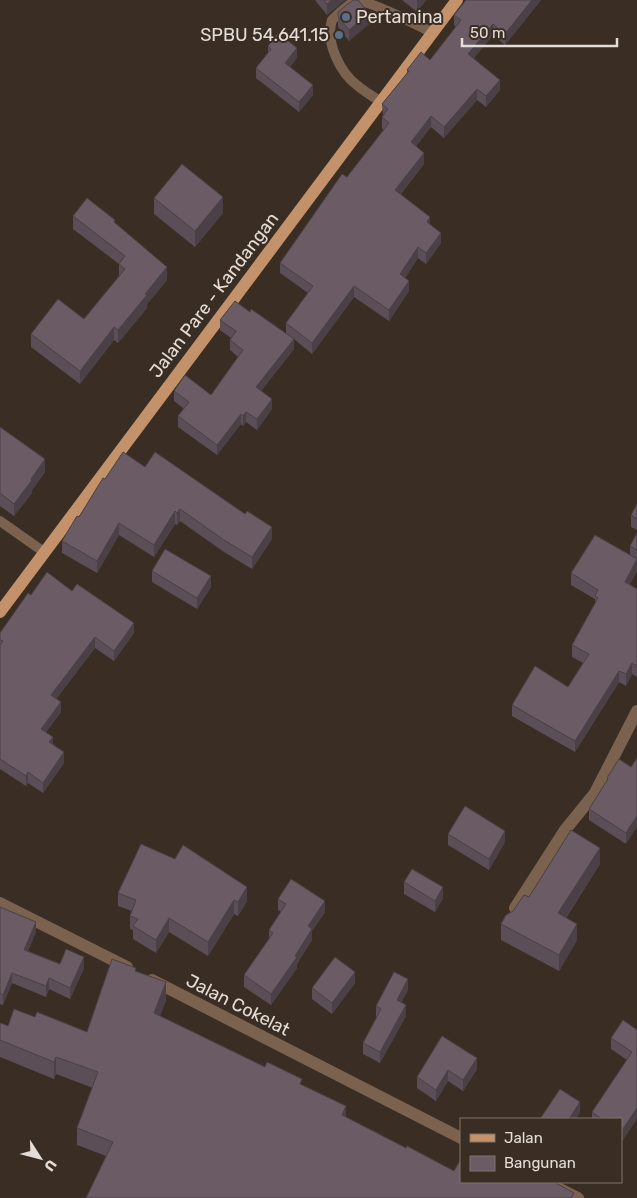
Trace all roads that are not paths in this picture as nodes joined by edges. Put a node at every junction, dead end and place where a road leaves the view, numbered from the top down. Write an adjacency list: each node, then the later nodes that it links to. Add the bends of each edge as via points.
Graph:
1 (458, 0): 2 (main road, Jalan Pare - Kandangan)
2 (433, 32): 3 (main road, Jalan Pare - Kandangan); 3 (lane, via 362,1 352,3 332,20 329,28 337,58 357,86)
3 (381, 102): 5 (main road, Jalan Pare - Kandangan)
4 (0, 522): 5 (lane)
5 (44, 552): 6 (main road, Jalan Pare - Kandangan)
6 (0, 612)
7 (637, 711): 9 (street, via 595,793 565,830)
8 (0, 903): 10 (street, Jalan Cokelat)
9 (510, 917)
10 (460, 1137)
11 (548, 1183): 12 (street)
12 (578, 1198)

